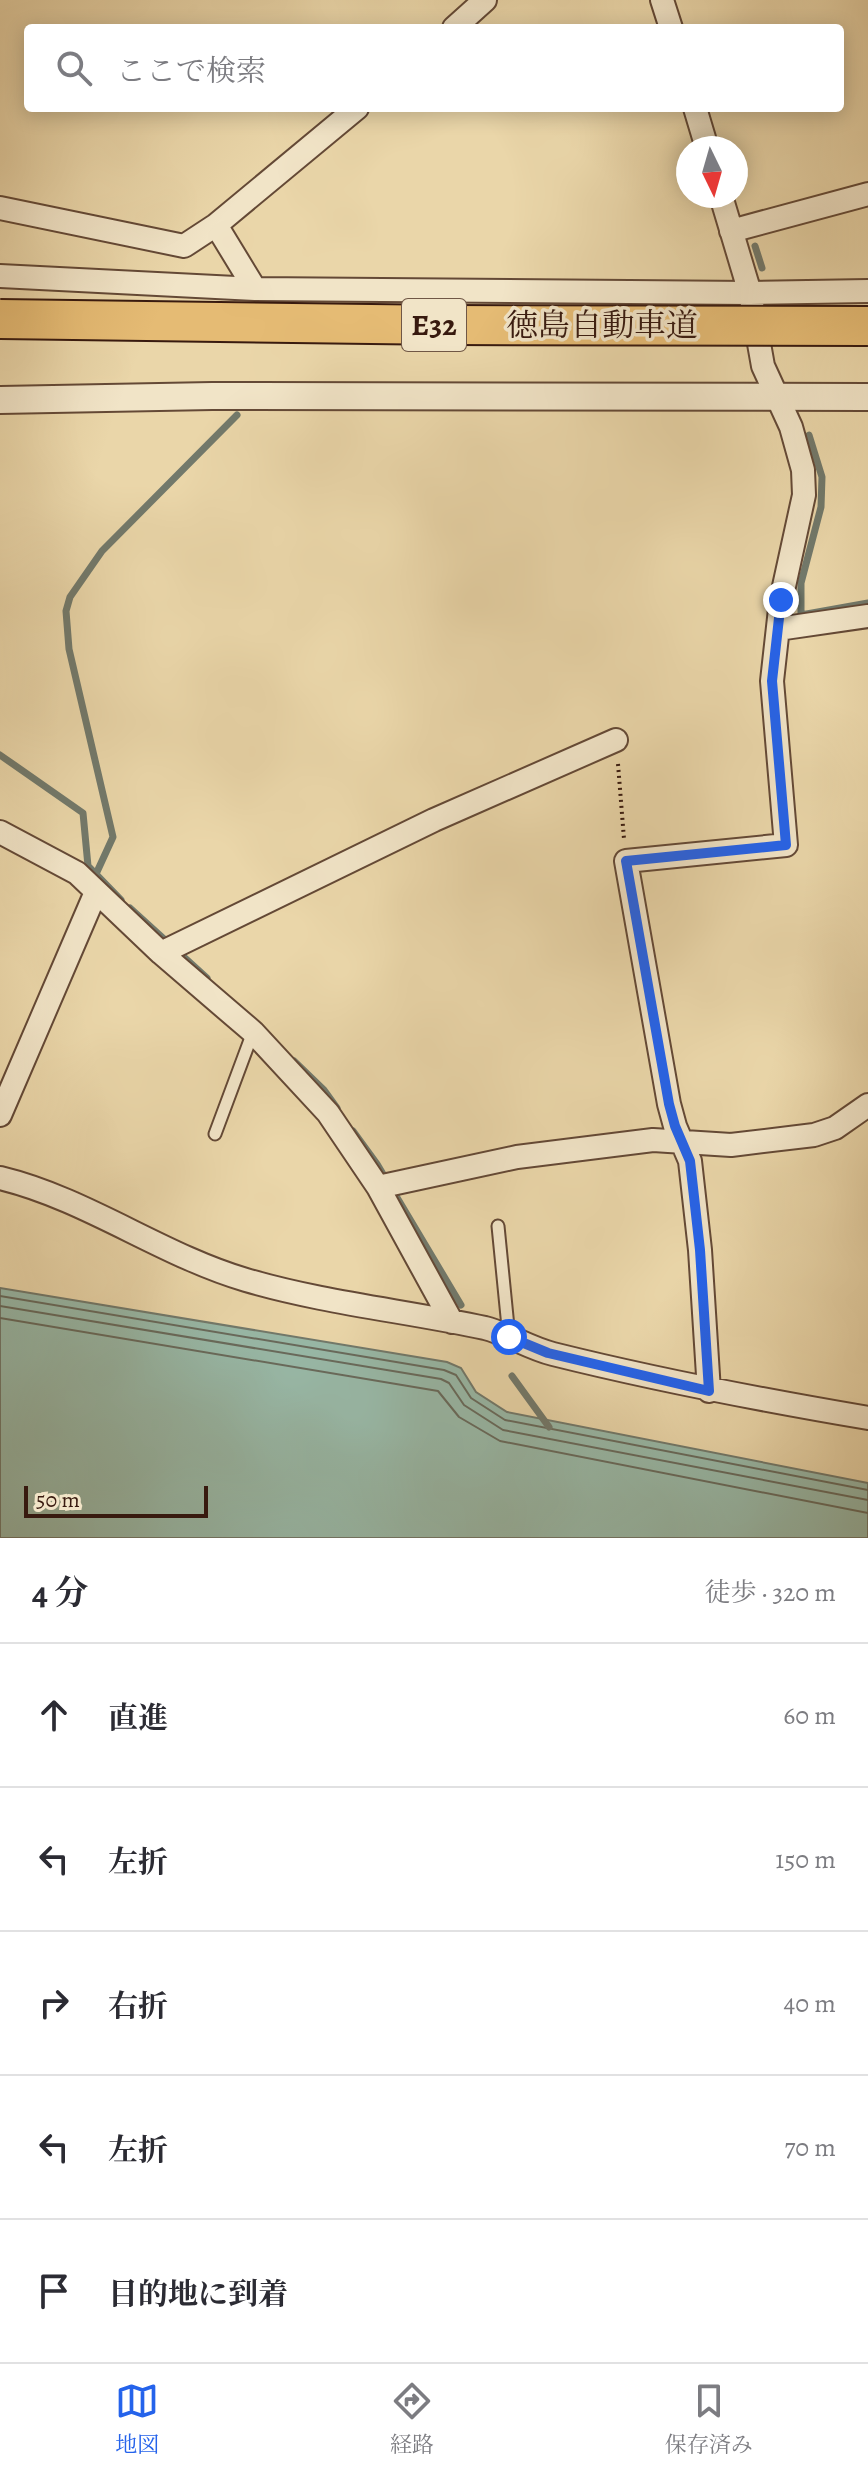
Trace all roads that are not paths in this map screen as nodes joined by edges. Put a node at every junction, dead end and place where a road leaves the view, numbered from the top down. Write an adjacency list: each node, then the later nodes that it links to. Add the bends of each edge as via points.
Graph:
1 (485, 0): 3 (street)
2 (662, 0): 4 (street)
3 (458, 24)
4 (670, 24)
5 (352, 112): 11 (street)
6 (696, 112): 7 (street)
7 (703, 136)
8 (868, 194): 12 (street)
9 (0, 208): 11 (street, via 184,246)
10 (724, 208): 12 (street)
11 (216, 225): 14 (street)
12 (731, 231): 16 (street)
13 (0, 276): 14 (street)
14 (255, 289): 16 (street)
15 (868, 291): 16 (street)
16 (750, 293): 20 (street, via 763,366)
17 (0, 319): 18 (highway, 徳島自動車道 / E32, bridge)
18 (868, 326)
19 (868, 397): 20 (street)
20 (777, 399): 21 (street); 23 (street, via 791,427 804,495)
21 (0, 400)
22 (868, 616): 23 (street)
23 (778, 629): 32 (street, via 772,681 786,845 626,861 669,1104)
24 (616, 740): 27 (street, via 434,820)
25 (0, 832): 26 (street, via 65,866)
26 (96, 892): 27 (street); 30 (street)
27 (170, 948): 28 (street)
28 (253, 1032): 31 (lane); 34 (street)
29 (868, 1105): 32 (street, via 835,1128 814,1135 731,1145)
30 (0, 1115)
31 (215, 1134)
32 (682, 1143): 34 (street, via 653,1140 517,1157); 38 (street, via 690,1161)
33 (0, 1178): 36 (street, via 37,1187 245,1280)
34 (386, 1185): 36 (street)
35 (498, 1226): 37 (lane)
36 (452, 1322): 37 (street)
37 (509, 1337): 38 (street, via 548,1353)
38 (709, 1391): 39 (street)
39 (868, 1418)

